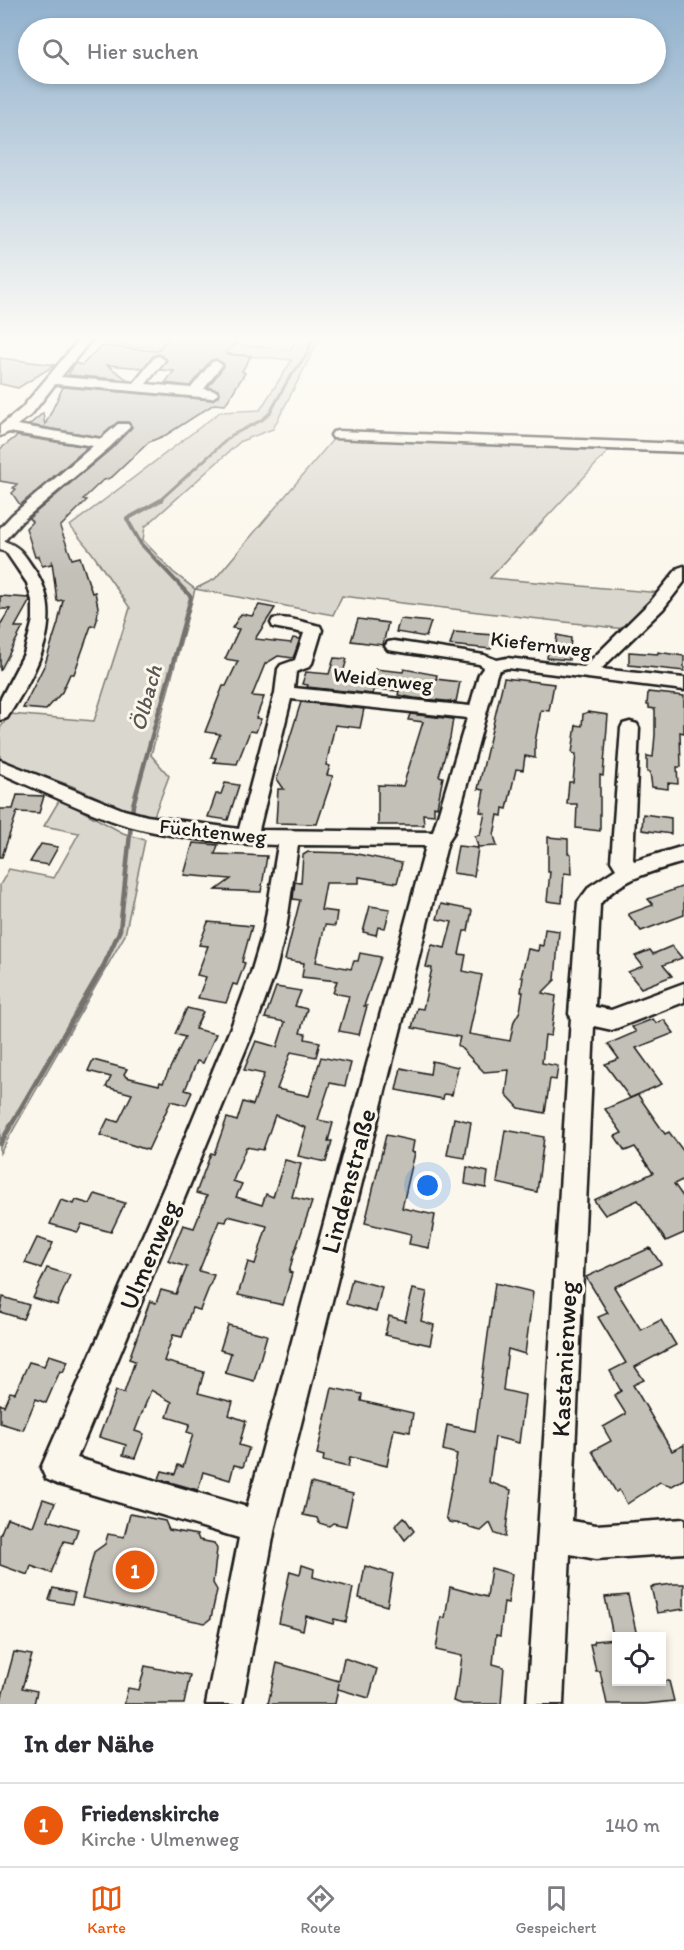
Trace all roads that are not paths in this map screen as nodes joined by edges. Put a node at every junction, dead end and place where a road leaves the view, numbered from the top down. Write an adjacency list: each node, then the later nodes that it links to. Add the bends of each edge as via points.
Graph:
1 (21, 416): 3 (street)
2 (123, 427): 5 (street)
3 (2, 430): 5 (street)
4 (338, 435): 6 (street)
5 (105, 444): 7 (street, via 17,518)
6 (684, 448)
7 (0, 538)
8 (0, 545): 17 (street, via 12,549 37,588 42,624 28,666)
9 (684, 571): 13 (street, via 657,605 593,666)
10 (279, 623): 15 (street, via 314,630 303,663 288,669)
11 (394, 646): 12 (street, Kiefernweg, via 484,660)
12 (494, 666): 13 (street, Kiefernweg, via 507,663); 16 (street, Lindenstraße, via 488,674)
13 (591, 673): 14 (street, Kiefernweg)
14 (684, 684)
15 (284, 693): 16 (street, Weidenweg); 20 (street)
16 (478, 713): 22 (street, Lindenstraße, via 444,832)
17 (0, 714)
18 (630, 728): 24 (street, via 622,861)
19 (0, 766): 20 (street, Füchtenweg, via 147,824)
20 (247, 837): 21 (street, Füchtenweg)
21 (289, 838): 22 (street, Füchtenweg); 27 (street, Ulmenweg, via 275,929 263,973 185,1169 57,1468)
22 (438, 839): 27 (street, Lindenstraße)
23 (684, 854): 24 (street, Kastanienweg)
24 (630, 871): 26 (street, Kastanienweg, via 597,889 589,902)
25 (684, 992): 26 (street, via 612,1020)
26 (581, 1014): 28 (street, Kastanienweg)
27 (258, 1527): 30 (street, Lindenstraße)
28 (555, 1534): 29 (street, via 596,1542); 31 (street, Kastanienweg)
29 (684, 1536)
30 (224, 1704)
31 (545, 1704)

